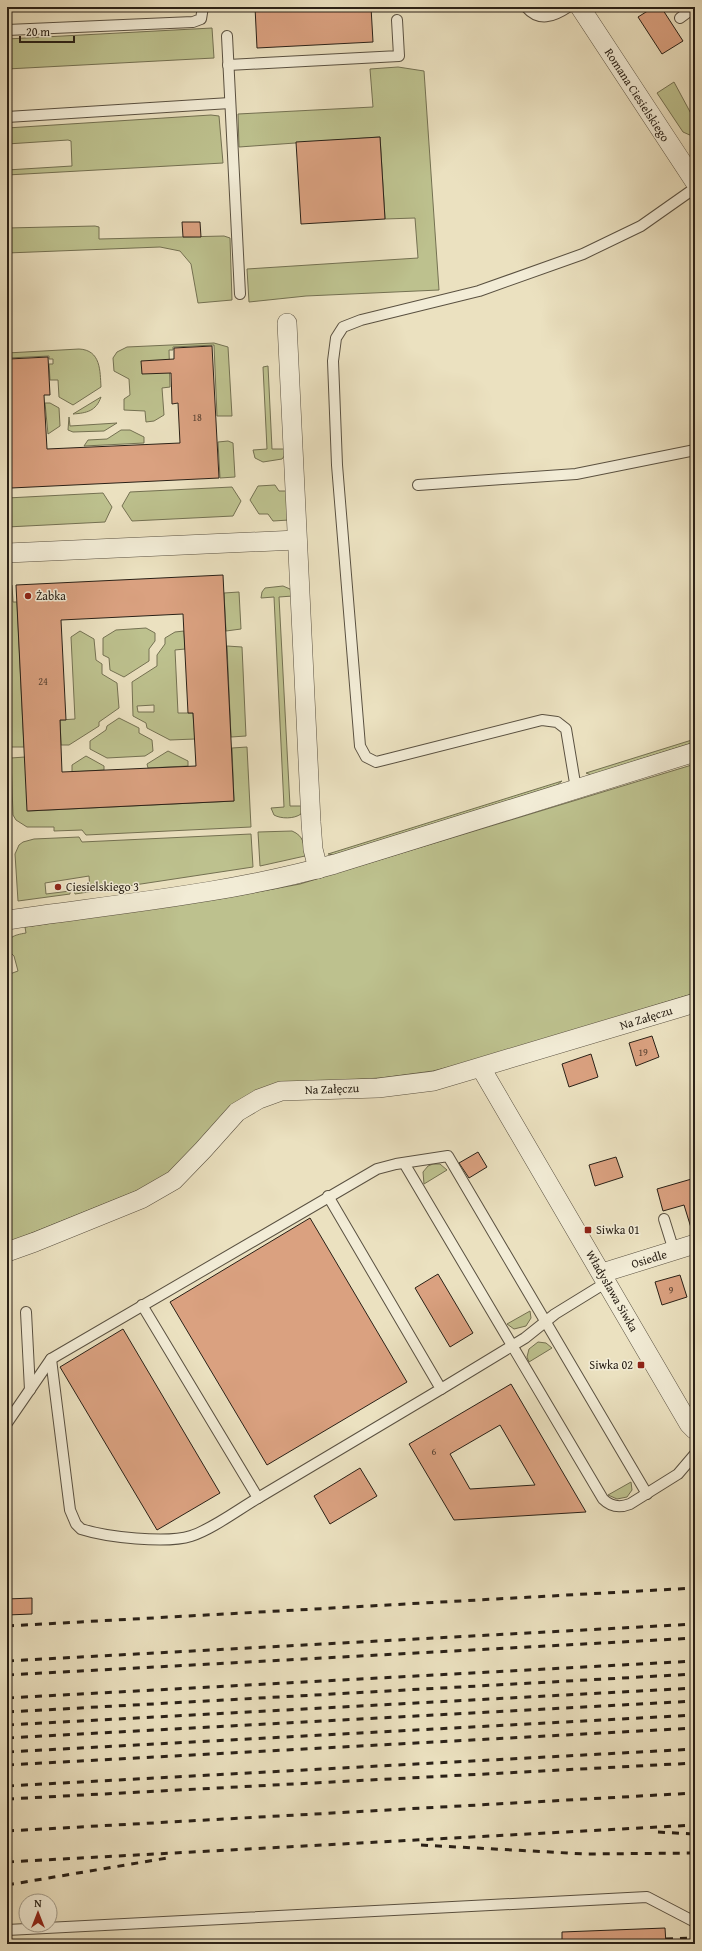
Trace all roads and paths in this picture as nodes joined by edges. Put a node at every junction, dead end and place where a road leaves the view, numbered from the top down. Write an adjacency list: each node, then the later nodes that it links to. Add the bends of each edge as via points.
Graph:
1 (203, 7): 8 (lane, via 201,19 193,22)
2 (526, 7): 3 (lane, via 535,15 543,17 551,16)
3 (568, 7)
4 (580, 7): 13 (street, Romana Ciesielskiego)
5 (695, 7): 6 (lane)
6 (680, 18)
7 (397, 20): 10 (lane, via 399,56)
8 (7, 30)
9 (227, 36): 10 (lane)
10 (228, 65): 11 (lane)
11 (230, 103): 12 (lane); 15 (lane)
12 (7, 117)
13 (695, 182)
14 (695, 188): 22 (lane, via 641,226 583,254 479,291 361,320 343,327 336,338 333,362 337,465 360,746 366,757 376,762 542,720 557,722 566,730)
15 (240, 294)
16 (287, 323): 19 (street)
17 (695, 450): 18 (lane, via 576,474)
18 (418, 485)
19 (297, 540): 20 (street); 23 (street, via 312,836)
20 (7, 553)
21 (695, 752): 22 (street)
22 (576, 789): 23 (street)
23 (318, 869): 24 (street, via 235,888)
24 (7, 920)
25 (695, 1003): 26 (street, Na Załęczu)
26 (482, 1068): 32 (street, Na Załęczu, via 418,1084 281,1091 259,1099 237,1112 174,1180 141,1199); 33 (street, Władysława Siwka)
27 (404, 1163): 28 (lane, via 377,1169); 36 (lane, via 448,1156); 37 (lane)
28 (328, 1196): 34 (lane); 39 (lane)
29 (664, 1219): 31 (lane)
30 (695, 1244): 31 (street, Osiedle)
31 (674, 1251): 33 (street, Osiedle)
32 (7, 1252)
33 (604, 1278): 36 (lane); 42 (street, Władysława Siwka, via 689,1424)
34 (142, 1305): 38 (lane); 45 (lane)
35 (26, 1312): 40 (lane)
36 (546, 1322): 37 (lane); 44 (lane)
37 (512, 1347): 39 (lane); 44 (lane, via 603,1499 611,1505 624,1507)
38 (51, 1359): 40 (lane); 45 (lane, via 70,1510 81,1529 150,1540 182,1538 199,1533)
39 (440, 1389): 45 (lane)
40 (30, 1390): 41 (lane)
41 (7, 1422)
42 (695, 1430)
43 (695, 1454): 44 (lane, via 678,1474)
44 (647, 1494)
45 (258, 1498)
46 (695, 1922): 47 (lane, via 647,1897)
47 (7, 1930)

